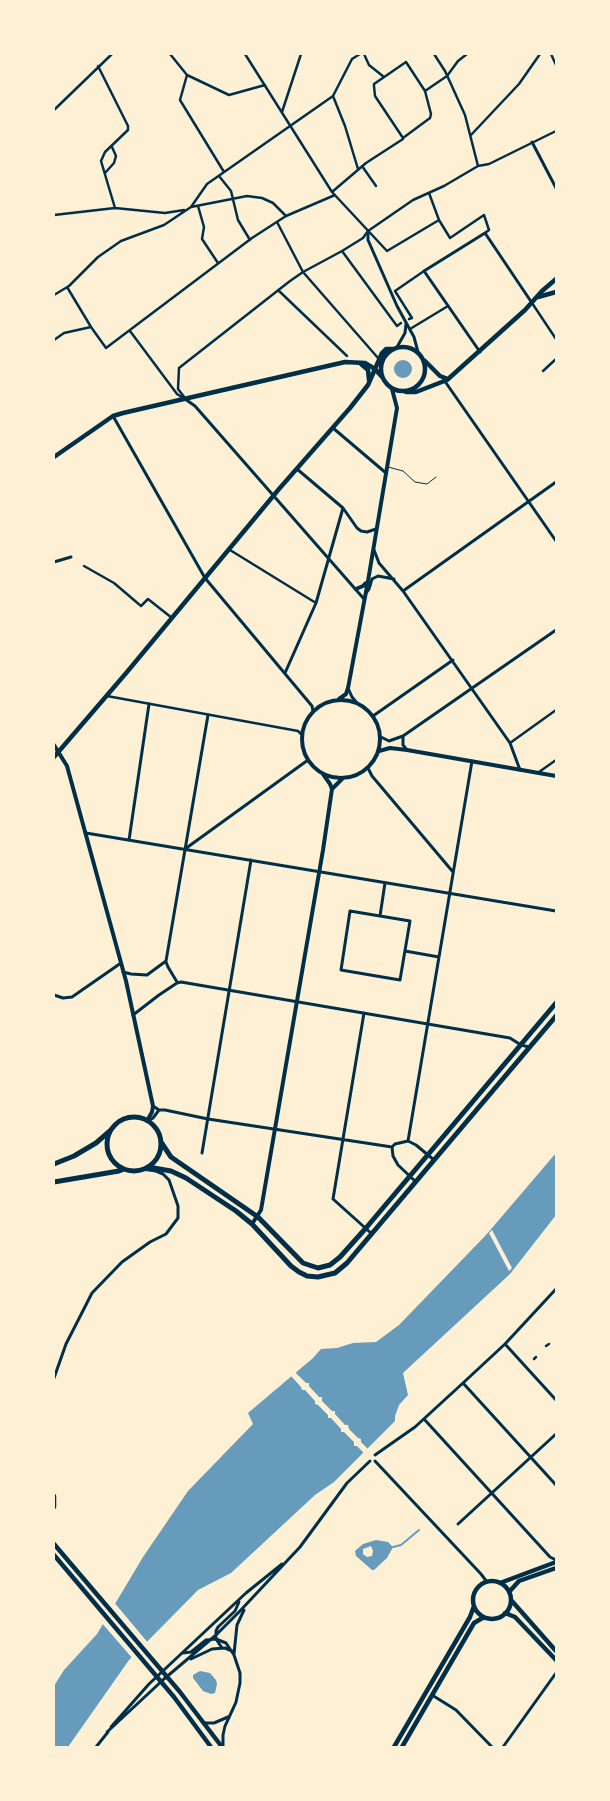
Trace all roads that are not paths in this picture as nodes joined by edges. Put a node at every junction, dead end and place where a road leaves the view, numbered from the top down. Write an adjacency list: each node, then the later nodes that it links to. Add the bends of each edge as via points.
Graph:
1 (112, 54): 12 (street)
2 (170, 54): 13 (street)
3 (245, 54): 16 (street)
4 (301, 54): 20 (street)
5 (360, 54): 18 (street, via 352,59)
6 (364, 54): 15 (street, via 369,65)
7 (434, 54): 14 (street)
8 (467, 54): 14 (street)
9 (540, 54): 23 (street, via 519,84)
10 (551, 54): 11 (street)
11 (556, 65)
12 (98, 66): 19 (street); 26 (street, via 128,126)
13 (187, 75): 16 (street, via 229,95); 30 (street, via 180,100)
14 (447, 76): 17 (street); 23 (street)
15 (384, 77): 17 (street, via 406,62); 24 (street, via 374,84 374,93)
16 (265, 85): 20 (street)
17 (426, 91): 24 (street, via 431,116)
18 (333, 96): 21 (street); 29 (street)
19 (54, 110)
20 (282, 112): 21 (street)
21 (290, 126): 30 (street); 36 (street)
22 (556, 131): 25 (street)
23 (471, 135): 28 (street)
24 (403, 138): 27 (street)
25 (532, 142): 28 (street, via 489,164); 34 (street)
26 (112, 146): 31 (street, via 116,156); 31 (street, via 101,160)
27 (362, 166): 29 (street); 33 (street)
28 (478, 166): 35 (street)
29 (358, 169): 36 (street)
30 (224, 172): 32 (street)
31 (105, 174): 40 (street)
32 (219, 176): 37 (street); 39 (street, via 207,184)
33 (376, 186)
34 (556, 188)
35 (429, 193): 44 (street); 46 (street, via 413,200)
36 (334, 194): 43 (street); 46 (street)
37 (233, 199): 38 (street); 43 (street, via 247,196 262,198); 48 (street, via 238,218)
38 (198, 206): 39 (street); 50 (street, via 204,227 202,239)
39 (191, 207): 41 (street)
40 (115, 208): 41 (street, via 165,213); 42 (street)
41 (186, 210): 54 (street, via 164,225 121,241 98,257)
42 (54, 215)
43 (286, 216): 45 (street)
44 (440, 220): 46 (street, via 387,251); 47 (street, via 450,238 484,215 489,230)
45 (277, 222): 48 (street); 52 (street)
46 (368, 231): 49 (street); 61 (street, via 368,240)
47 (485, 233): 51 (street); 59 (street)
48 (250, 240): 50 (street)
49 (342, 251): 52 (street); 62 (street, via 397,326)
50 (218, 263): 65 (street)
51 (424, 271): 60 (street); 61 (street, via 395,291 412,318)
52 (303, 272): 55 (street); 72 (street)
53 (556, 278): 58 (main road)
54 (67, 287): 57 (street); 63 (street)
55 (278, 290): 71 (street); 83 (street, via 179,368 178,389)
56 (556, 292): 58 (main road)
57 (55, 295)
58 (538, 297): 59 (main road)
59 (532, 303): 66 (street); 70 (main road)
60 (448, 306): 64 (street); 70 (street)
61 (407, 320): 64 (street); 68 (street, via 405,333)
62 (401, 323)
63 (91, 327): 65 (street, via 106,348); 67 (street, via 64,333)
64 (410, 329): 69 (street)
65 (130, 331): 83 (street, via 177,394)
66 (556, 339)
67 (54, 340)
68 (396, 348): 69 (main road, via 408,347); 72 (main road, via 386,349); 78 (main road, via 386,354 382,363)
69 (418, 352): 74 (main road)
70 (480, 352): 79 (main road)
71 (347, 356)
72 (378, 358): 76 (main road)
73 (556, 359): 77 (street)
74 (424, 360): 79 (main road); 82 (main road, via 424,379 417,388)
75 (357, 362): 76 (main road); 80 (main road, via 368,370); 83 (main road)
76 (375, 369): 78 (main road); 80 (main road)
77 (542, 371)
78 (383, 378): 81 (main road)
79 (446, 379): 82 (main road, via 416,392); 93 (street)
80 (368, 385): 85 (main road)
81 (392, 389): 82 (main road); 87 (street, via 397,408)
82 (406, 392)
83 (185, 398): 84 (main road); 92 (street)
84 (113, 416): 86 (main road); 103 (street)
85 (333, 428): 88 (main road); 89 (street)
86 (54, 457)
87 (387, 467): 89 (street); 90 (lane, via 403,471 415,482 427,484)
88 (297, 469): 92 (main road); 94 (street)
89 (386, 473): 95 (street)
90 (436, 477)
91 (556, 482): 93 (street)
92 (273, 496): 98 (main road); 100 (street)
93 (528, 502): 96 (street); 107 (street)
94 (343, 508): 95 (street, via 361,531); 100 (street)
95 (376, 529): 97 (street)
96 (556, 541)
97 (373, 544): 104 (street, via 376,559); 105 (street)
98 (228, 549): 103 (main road); 110 (street)
99 (71, 558): 101 (street)
100 (329, 560): 106 (street); 110 (street)
101 (54, 562)
102 (84, 566): 111 (street, via 114,583 142,606 148,599)
103 (205, 578): 111 (main road); 114 (street)
104 (394, 580): 107 (street); 108 (street, via 378,576 372,579)
105 (368, 581): 106 (street); 108 (street)
106 (356, 589): 109 (street)
107 (403, 591): 113 (street)
108 (366, 594): 109 (street)
109 (365, 599): 115 (street)
110 (316, 602): 114 (street)
111 (172, 618): 117 (main road)
112 (556, 630): 116 (street)
113 (453, 660): 116 (street); 124 (street)
114 (285, 673): 122 (street)
115 (348, 688): 118 (street); 119 (street)
116 (472, 688): 126 (street); 128 (street)
117 (107, 696): 120 (street); 132 (main road)
118 (339, 699): 119 (street); 122 (street, via 322,704)
119 (357, 702): 124 (street)
120 (149, 704): 123 (street); 145 (street)
121 (556, 710): 128 (street)
122 (314, 711): 125 (street)
123 (208, 715): 125 (street, via 298,731); 146 (street)
124 (373, 716): 127 (street)
125 (302, 735): 134 (street)
126 (403, 736): 127 (street, via 390,741); 130 (street, via 403,746)
127 (381, 737): 131 (street)
128 (510, 742): 138 (street)
129 (54, 745): 132 (street)
130 (407, 750): 131 (street, via 390,748); 136 (street)
131 (379, 751): 137 (street)
132 (58, 752): 133 (main road); 144 (street, via 67,766)
133 (54, 757)
134 (308, 760): 140 (street); 146 (street)
135 (556, 760): 139 (street)
136 (472, 761): 138 (street); 149 (street)
137 (368, 768): 142 (street, via 360,774); 149 (street)
138 (520, 770): 139 (street)
139 (538, 773): 141 (street)
140 (323, 774): 142 (street); 143 (street)
141 (556, 776)
142 (343, 778): 143 (street)
143 (332, 789): 148 (street)
144 (86, 832): 145 (street); 157 (street)
145 (129, 840): 146 (street)
146 (186, 849): 147 (street); 156 (street)
147 (251, 860): 148 (street); 160 (street)
148 (319, 872): 150 (street); 162 (street)
149 (453, 873): 151 (street)
150 (386, 882): 151 (street); 153 (street)
151 (449, 893): 152 (street); 155 (street)
152 (556, 911)
153 (380, 916): 154 (street, via 410,921); 154 (street, via 350,911 340,970 400,980)
154 (405, 951): 155 (street)
155 (439, 957): 167 (street)
156 (166, 961): 158 (street, via 146,975); 159 (street)
157 (121, 963): 158 (street); 161 (street, via 72,996)
158 (123, 972): 165 (street)
159 (177, 983): 160 (street); 165 (street)
160 (229, 990): 162 (street); 172 (street)
161 (54, 995)
162 (296, 1002): 164 (street); 174 (street)
163 (556, 1003): 168 (main road)
164 (364, 1013): 167 (street); 176 (street)
165 (133, 1016): 170 (street)
166 (556, 1016): 169 (main road)
167 (428, 1023): 168 (street, via 510,1038); 177 (street)
168 (521, 1044): 169 (street); 181 (main road)
169 (530, 1047): 182 (main road)
170 (153, 1106): 171 (street); 173 (street)
171 (159, 1110): 172 (street); 173 (street)
172 (208, 1119): 174 (street); 180 (street)
173 (147, 1121): 175 (main road, via 125,1119); 178 (main road, via 156,1128)
174 (275, 1129): 176 (street); 189 (street)
175 (111, 1130): 183 (main road, via 96,1143); 185 (main road, via 108,1151 111,1159)
176 (344, 1139): 179 (street); 191 (street, via 333,1199)
177 (408, 1141): 179 (street); 181 (street)
178 (161, 1142): 184 (main road, via 158,1156); 189 (main road, via 171,1157)
179 (392, 1147): 186 (street, via 393,1156)
180 (202, 1153)
181 (428, 1154): 182 (street); 186 (main road)
182 (434, 1160): 188 (main road)
183 (54, 1164)
184 (145, 1168): 185 (main road); 190 (main road, via 171,1171 186,1178); 195 (street, via 163,1174 169,1180 178,1206 178,1218 166,1234 122,1262 92,1293 66,1344)
185 (124, 1169): 187 (main road)
186 (410, 1177): 188 (street); 191 (main road)
187 (54, 1182)
188 (416, 1182): 192 (main road)
189 (258, 1216): 190 (street); 191 (main road, via 296,1257 307,1265 324,1267 340,1257)
190 (252, 1224): 192 (main road, via 291,1266 308,1276 335,1273)
191 (366, 1228): 192 (street)
192 (372, 1234)
193 (556, 1289): 194 (street)
194 (505, 1344): 196 (street); 197 (street)
195 (54, 1378)
196 (463, 1383): 198 (street); 201 (street)
197 (556, 1400)
198 (424, 1419): 200 (street); 205 (street)
199 (556, 1434): 201 (street)
200 (375, 1456)
201 (531, 1456): 204 (street); 205 (street)
202 (370, 1461): 211 (street, via 347,1483 311,1534)
203 (375, 1462): 214 (street)
204 (556, 1485)
205 (492, 1494): 208 (street); 212 (street)
206 (54, 1496): 207 (main road)
207 (54, 1507)
208 (458, 1524)
209 (54, 1544): 233 (main road)
210 (54, 1555): 236 (main road, via 174,1697)
211 (288, 1559): 217 (street); 219 (street)
212 (556, 1561): 215 (main road)
213 (556, 1568): 216 (main road, via 519,1581)
214 (486, 1582): 215 (main road); 220 (main road, via 475,1592)
215 (500, 1583): 216 (main road)
216 (509, 1592): 218 (main road)
217 (240, 1600): 223 (street, via 235,1611 218,1627); 227 (street)
218 (511, 1600): 221 (main road); 225 (main road)
219 (245, 1606): 223 (street); 226 (street, via 236,1626)
220 (474, 1606): 222 (main road); 238 (main road)
221 (506, 1613): 222 (main road, via 496,1618); 228 (main road, via 515,1617)
222 (484, 1617): 231 (main road, via 474,1623)
223 (215, 1637): 224 (street); 226 (street, via 226,1643); 227 (street); 229 (street)
224 (222, 1648): 226 (street); 229 (street, via 212,1649)
225 (556, 1651)
226 (233, 1653): 232 (street, via 240,1683)
227 (182, 1654): 234 (street, via 149,1684)
228 (556, 1660)
229 (183, 1663): 234 (street)
230 (556, 1673): 241 (street)
231 (432, 1695): 239 (main road); 240 (street, via 456,1710)
232 (229, 1717): 233 (street); 237 (street, via 222,1735)
233 (203, 1723): 237 (main road)
234 (107, 1732): 235 (street)
235 (96, 1747)
236 (211, 1747)
237 (222, 1747)
238 (394, 1747)
239 (402, 1747)
240 (492, 1747)
241 (503, 1747)

